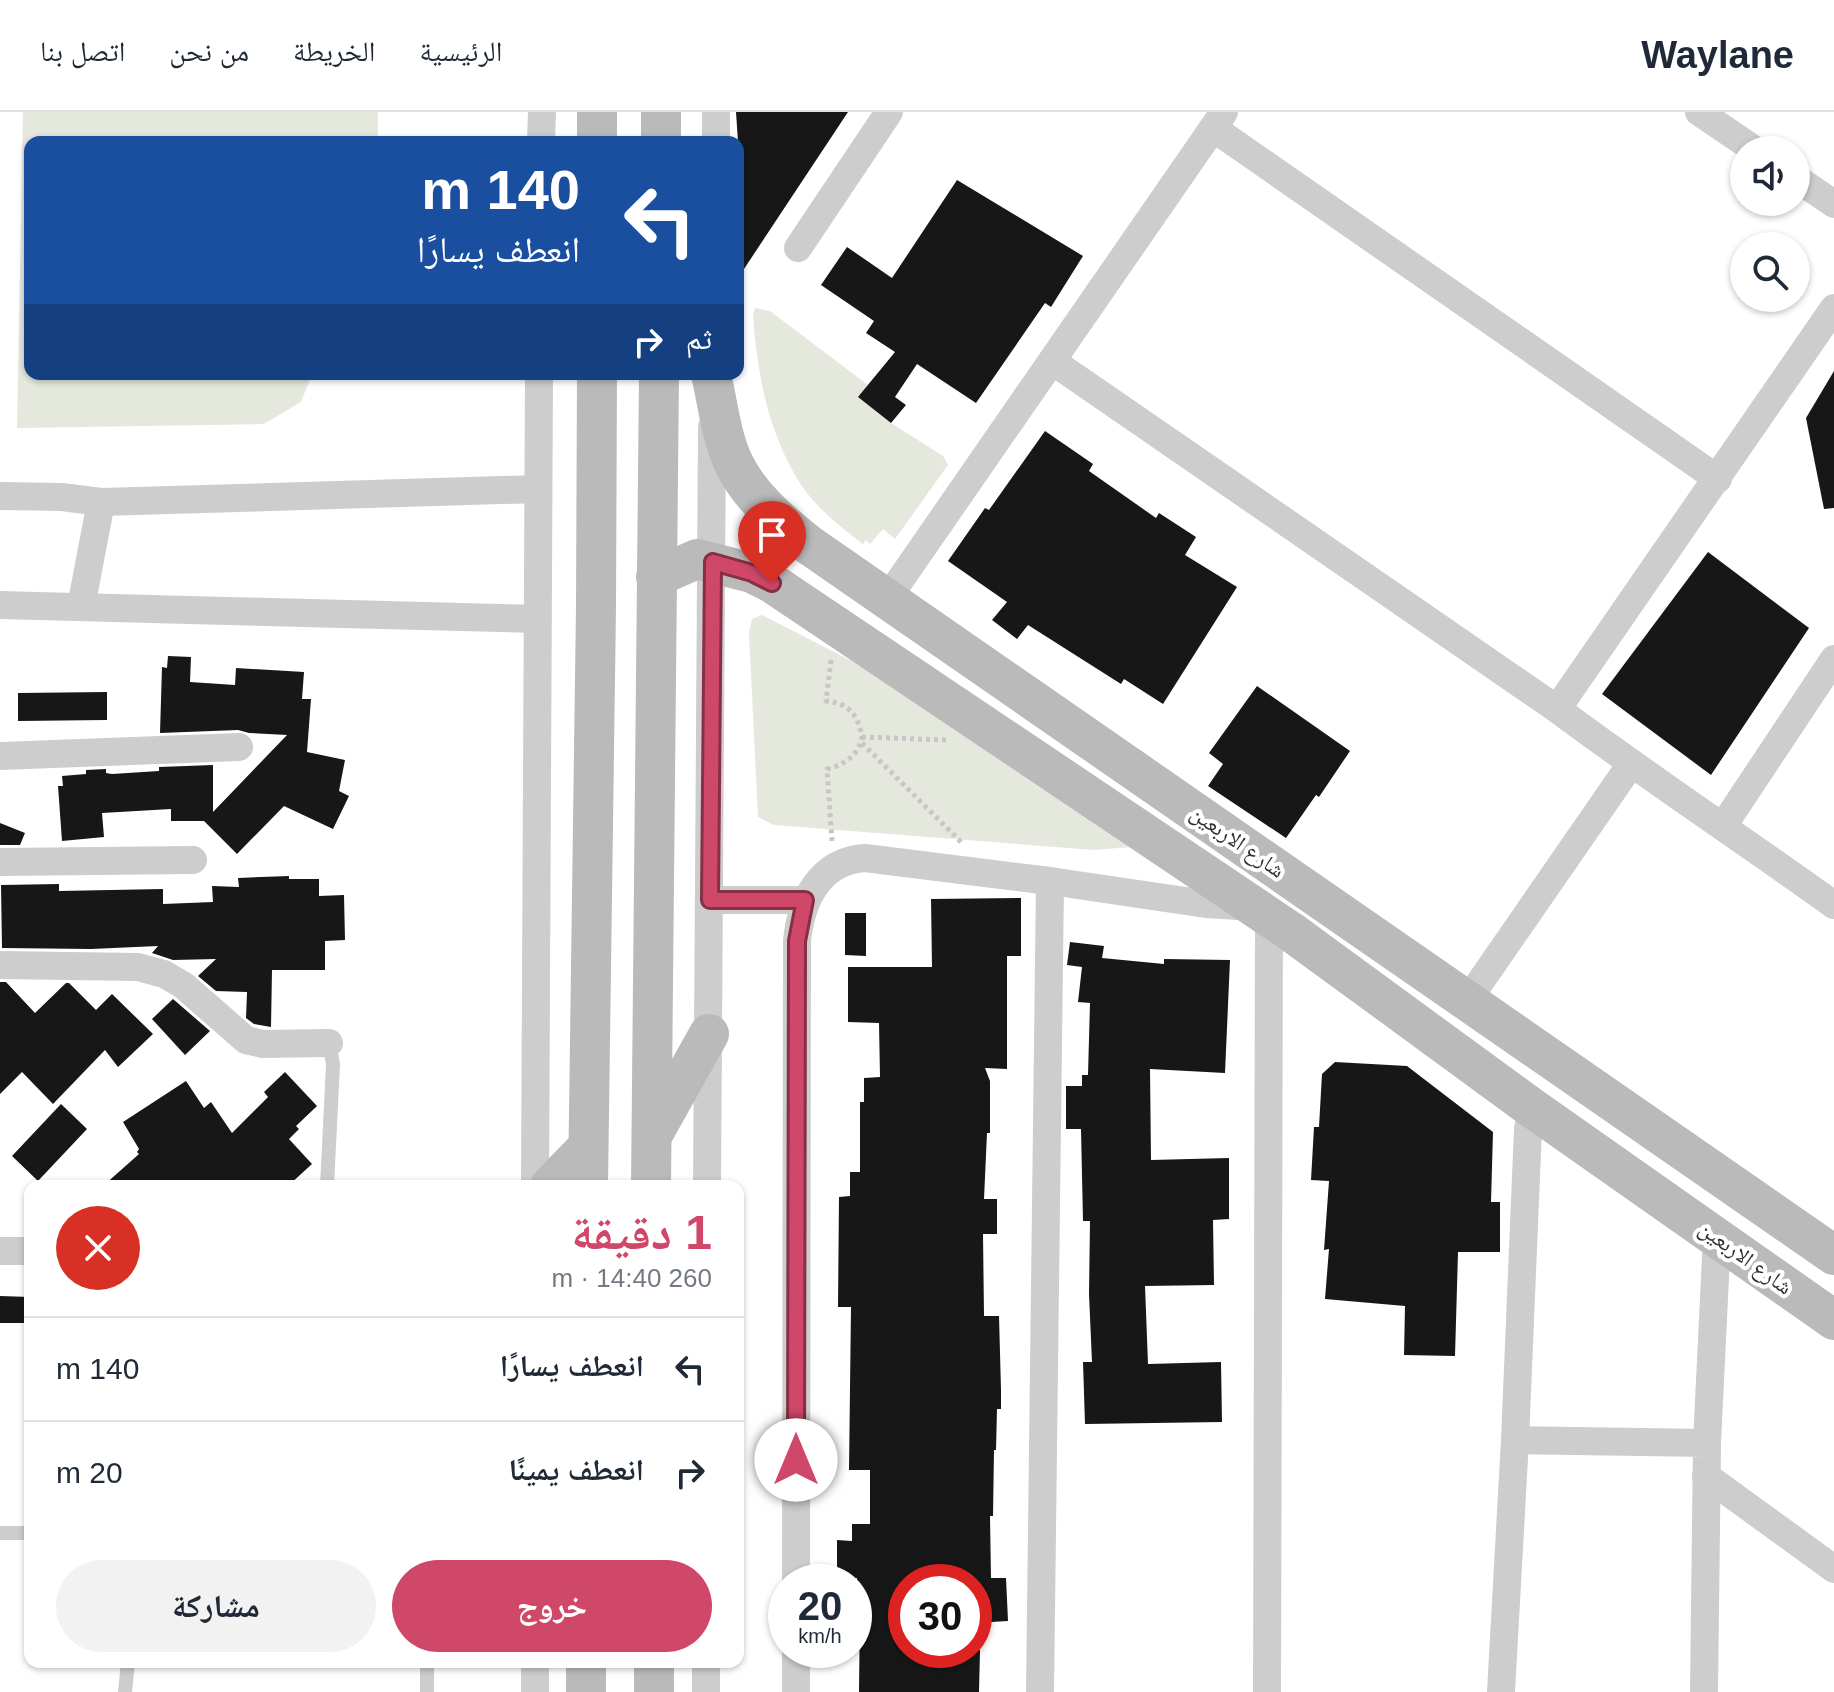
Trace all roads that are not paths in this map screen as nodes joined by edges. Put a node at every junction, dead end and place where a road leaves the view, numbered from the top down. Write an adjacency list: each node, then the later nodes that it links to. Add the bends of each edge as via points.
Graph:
1 (542, 112): 8 (street)
2 (597, 112): 9 (main road)
3 (661, 112): 10 (main road)
4 (716, 112): 11 (street)
5 (889, 112): 15 (street)
6 (1699, 112): 12 (street)
7 (1218, 120): 17 (street); 23 (street)
8 (541, 136)
9 (597, 136)
10 (661, 136)
11 (716, 136)
12 (1734, 136)
13 (1810, 188): 14 (street)
14 (1834, 204)
15 (798, 248)
16 (1834, 308): 23 (street)
17 (1052, 361): 29 (street); 34 (street)
18 (539, 380): 24 (street)
19 (597, 380): 53 (main road)
20 (659, 380): 28 (main road)
21 (711, 380): 27 (street)
22 (712, 380): 29 (main road, شارع الاربعين, via 726,441 753,494 776,519)
23 (1718, 479): 34 (street)
24 (538, 489): 26 (street); 32 (street)
25 (0, 496): 26 (street)
26 (101, 502): 31 (street)
27 (713, 562): 28 (main road, شارع الاربعين, via 697,559); 43 (street); 46 (main road, شارع الاربعين, via 762,578)
28 (656, 577): 52 (main road)
29 (887, 599): 42 (main road, شارع الاربعين)
30 (0, 605): 31 (street)
31 (81, 607): 32 (street)
32 (537, 619): 55 (street)
33 (1834, 659): 38 (street)
34 (1557, 709): 37 (street)
35 (239, 747): 36 (street)
36 (0, 756)
37 (1631, 764): 38 (street); 48 (street)
38 (1723, 826): 45 (street)
39 (193, 860): 40 (street)
40 (0, 862)
41 (1050, 881): 44 (street, via 850,859 825,874); 46 (street); 86 (street)
42 (1317, 896): 46 (main road); 48 (main road, شارع الاربعين)
43 (710, 900): 44 (street); 49 (street)
44 (805, 900): 70 (street, via 797,941)
45 (1834, 905)
46 (1271, 918): 51 (main road, شارع الاربعين); 87 (street)
47 (0, 965): 50 (street, via 138,967 183,985 246,1040)
48 (1467, 1001): 63 (main road, شارع الاربعين)
49 (709, 1034): 52 (main road); 59 (street)
50 (329, 1043): 54 (lane, via 333,1064)
51 (1532, 1108): 60 (main road, شارع الاربعين); 65 (street)
52 (651, 1138): 58 (main road)
53 (588, 1147): 56 (main road); 57 (main road)
54 (327, 1180)
55 (535, 1180)
56 (556, 1180)
57 (588, 1180)
58 (651, 1180)
59 (707, 1180)
60 (1717, 1236): 64 (main road, شارع الاربعين); 66 (street)
61 (0, 1251): 62 (street)
62 (24, 1251)
63 (1834, 1255)
64 (1834, 1320)
65 (1515, 1440): 66 (street); 88 (street)
66 (1707, 1443): 67 (street)
67 (1706, 1476): 71 (street); 89 (street)
68 (0, 1533): 69 (lane)
69 (24, 1533)
70 (796, 1564)
71 (1834, 1569)
72 (127, 1668): 79 (lane)
73 (427, 1668): 80 (lane)
74 (535, 1668): 81 (street)
75 (586, 1668): 82 (main road)
76 (654, 1668): 83 (main road)
77 (706, 1668): 84 (street)
78 (796, 1668): 85 (street)
79 (125, 1692)
80 (427, 1692)
81 (535, 1692)
82 (586, 1692)
83 (654, 1692)
84 (706, 1692)
85 (796, 1692)
86 (1040, 1692)
87 (1267, 1692)
88 (1501, 1692)
89 (1704, 1692)

